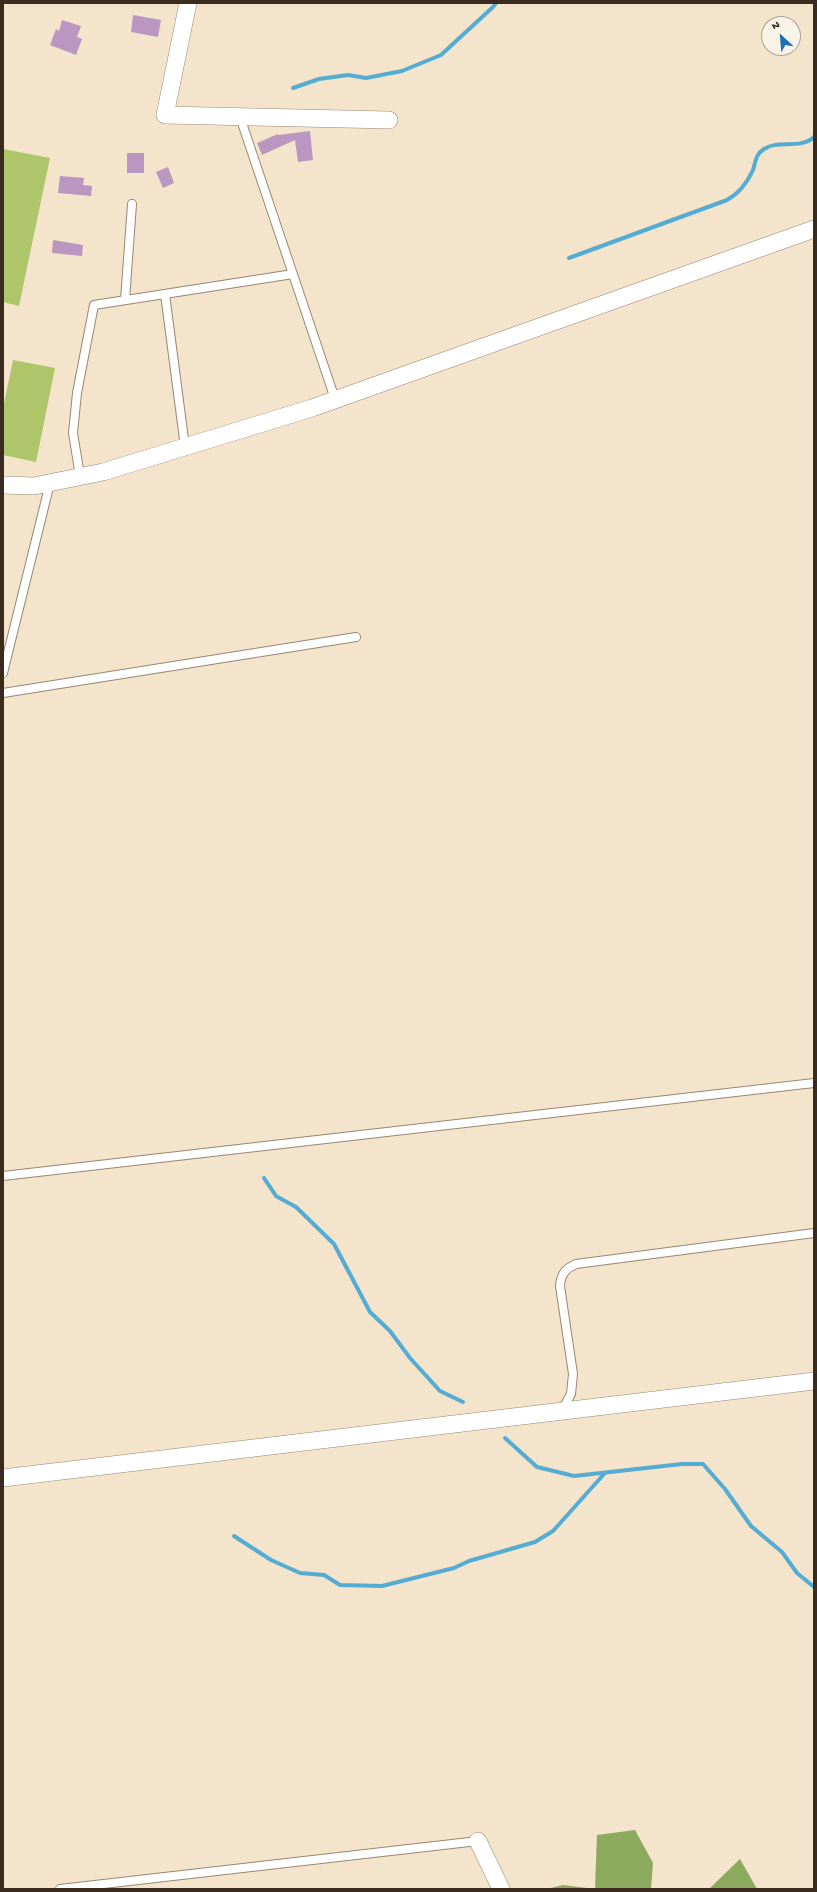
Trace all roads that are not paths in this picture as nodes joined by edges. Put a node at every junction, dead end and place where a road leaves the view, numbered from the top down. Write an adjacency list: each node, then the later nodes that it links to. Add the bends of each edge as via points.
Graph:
1 (188, 3): 2 (street, via 165,115)
2 (240, 117): 3 (street); 6 (lane)
3 (389, 120)
4 (132, 204): 8 (lane)
5 (814, 229): 9 (street)
6 (293, 274): 7 (lane); 9 (lane)
7 (165, 294): 8 (lane); 10 (lane)
8 (125, 300): 11 (lane, via 94,305 77,393 73,433)
9 (335, 399): 10 (street)
10 (185, 447): 11 (street, via 103,472)
11 (80, 476): 12 (street)
12 (50, 483): 13 (street, via 34,486); 15 (lane)
13 (3, 485)
14 (356, 637): 16 (lane)
15 (3, 673)
16 (3, 693)
17 (814, 1083): 18 (lane)
18 (3, 1176)
19 (814, 1233): 21 (lane, via 576,1264 566,1270 560,1278 560,1286 572,1388 566,1404)
20 (814, 1381): 21 (street)
21 (559, 1412): 22 (street)
22 (3, 1478)
23 (478, 1841): 24 (lane); 25 (street)
24 (60, 1889)
25 (501, 1889)

